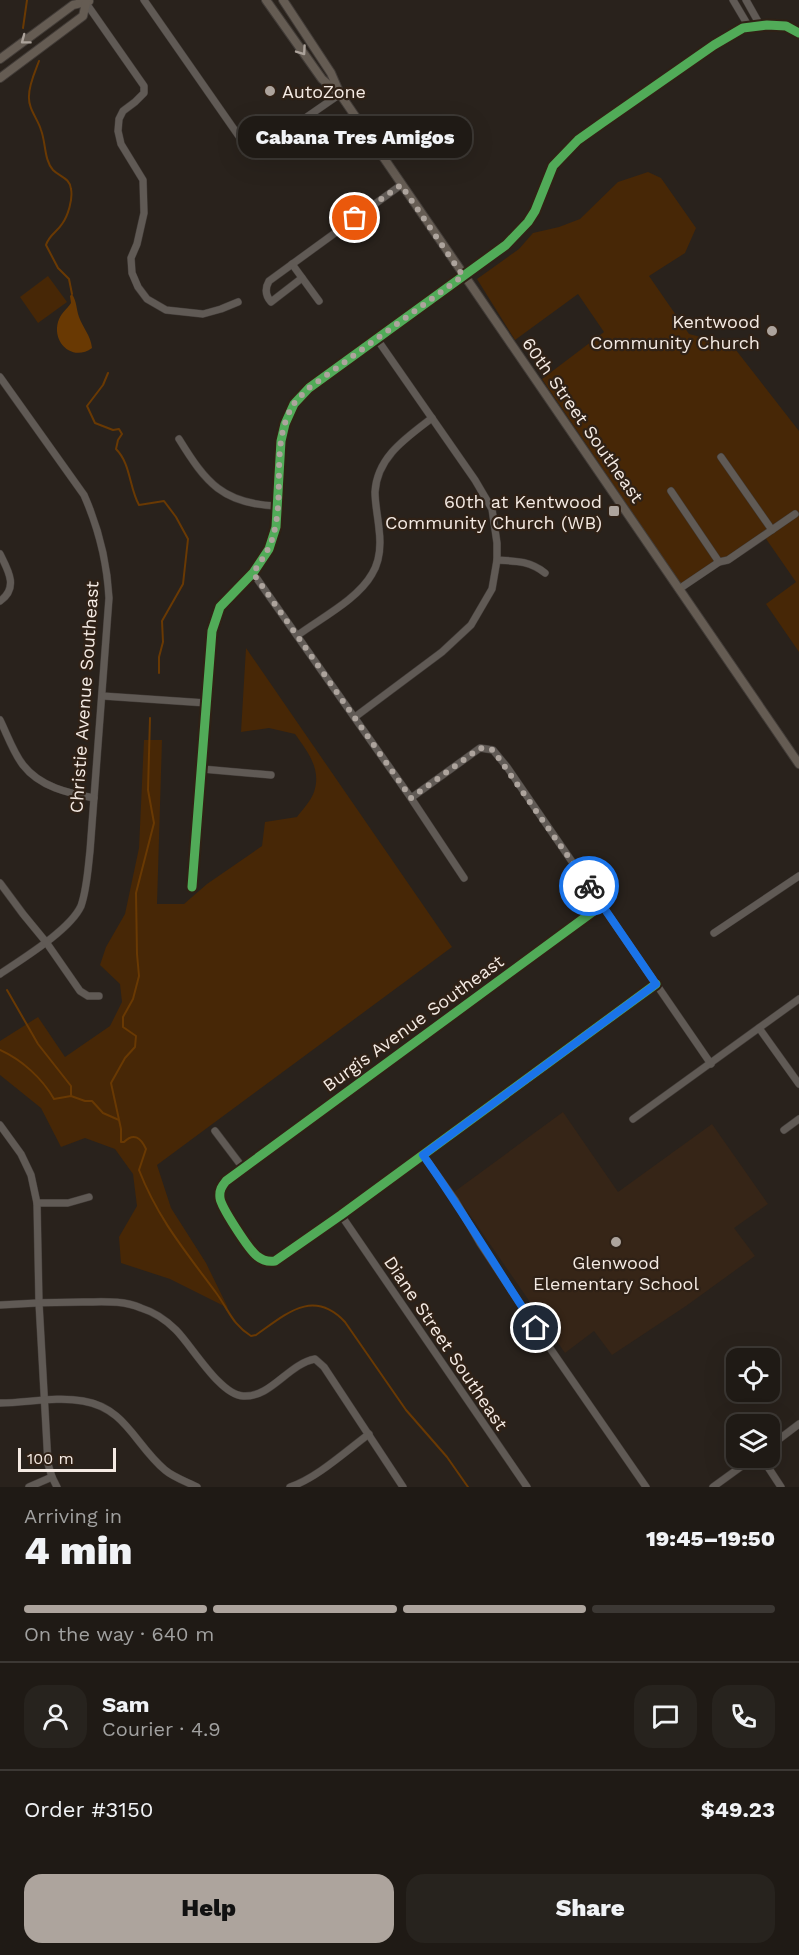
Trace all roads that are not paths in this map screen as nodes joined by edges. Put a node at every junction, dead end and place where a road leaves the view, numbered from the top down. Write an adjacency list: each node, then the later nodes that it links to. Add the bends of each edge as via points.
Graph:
1 (144, 0): 14 (street, via 252,155)
2 (733, 0): 9 (street)
3 (746, 0): 8 (street)
4 (88, 1): 7 (main road, via 73,4); 11 (main road, via 82,16); 20 (street, via 144,86 144,93 118,119 121,144 143,180 144,213 131,258 138,287 166,310 203,314)
5 (268, 2): 6 (main road, via 277,8); 14 (main road, 60th Street Southeast, one-way to 14, via 322,80)
6 (285, 3): 14 (main road, 60th Street Southeast, via 331,73)
7 (54, 19): 11 (main road, via 58,26); 12 (main road, one-way to 12)
8 (760, 25): 9 (street); 10 (street, via 786,26)
9 (748, 27): 17 (street, via 714,45 578,140 554,166 528,222 506,245)
10 (799, 33)
11 (55, 37): 13 (main road)
12 (0, 59)
13 (0, 78)
14 (340, 94): 15 (main road, 60th Street Southeast)
15 (401, 185): 16 (street); 17 (main road, 60th Street Southeast)
16 (292, 264): 18 (street); 18 (street, via 269,281 268,299 271,302)
17 (463, 276): 21 (street); 35 (main road, 60th Street Southeast)
18 (302, 278): 19 (street)
19 (319, 301)
20 (238, 302)
21 (377, 339): 23 (street); 27 (street, via 309,388 294,404 281,441)
22 (0, 377): 38 (street, Christie Avenue Southeast, via 79,488 98,528 109,598)
23 (432, 418): 31 (street, via 492,509); 37 (street, via 390,452 381,468 375,492 381,540 373,573 361,590)
24 (179, 439): 27 (street, via 217,489 238,501)
25 (721, 457): 29 (street)
26 (671, 491): 32 (street)
27 (277, 506): 33 (street, via 269,549)
28 (795, 514): 29 (street)
29 (772, 530): 32 (street)
30 (0, 554): 36 (street, via 11,585 8,595)
31 (497, 560): 34 (street, via 530,564); 40 (street, via 492,589 471,625 442,652)
32 (719, 562): 35 (street)
33 (253, 573): 37 (street); 39 (street, via 220,607 212,631)
34 (545, 573)
35 (679, 589): 42 (main road, 60th Street Southeast)
36 (0, 600)
37 (298, 635): 40 (street)
38 (102, 696): 39 (street); 45 (street, Christie Avenue Southeast)
39 (206, 703): 43 (street)
40 (355, 717): 46 (street)
41 (0, 720): 45 (street, via 24,766 40,780 63,792)
42 (799, 764)
43 (202, 769): 44 (street); 50 (street)
44 (271, 775)
45 (94, 798): 53 (street, Christie Avenue Southeast, via 80,907)
46 (411, 798): 48 (street); 51 (street, via 480,748 493,750)
47 (799, 876): 52 (street)
48 (464, 878)
49 (0, 883): 53 (street)
50 (192, 887)
51 (602, 905): 55 (street); 67 (street, Burgis Avenue Southeast)
52 (714, 933)
53 (46, 942): 54 (street, Christie Avenue Southeast); 56 (street, via 80,991)
54 (0, 974)
55 (656, 984): 59 (street); 66 (street)
56 (99, 996)
57 (799, 999): 58 (street)
58 (759, 1028): 59 (street); 60 (street)
59 (711, 1064): 61 (street)
60 (799, 1084)
61 (633, 1119)
62 (799, 1119): 64 (street)
63 (0, 1125): 69 (street, via 31,1175)
64 (784, 1130)
65 (215, 1131): 67 (street)
66 (423, 1155): 70 (street); 87 (street)
67 (243, 1168): 70 (street, Burgis Avenue Southeast, via 226,1180 220,1200 256,1256 267,1262 274,1262)
68 (89, 1197): 69 (street, via 68,1203)
69 (37, 1203): 71 (street)
70 (341, 1215): 86 (street, Diane Street Southeast)
71 (39, 1303): 72 (street); 73 (street); 76 (street, via 121,1301 142,1308 165,1320 220,1383 240,1397 264,1390 315,1359)
72 (0, 1305)
73 (44, 1400): 74 (street); 80 (street); 83 (street, via 82,1400 108,1409 125,1422 166,1471)
74 (0, 1402)
75 (799, 1424): 77 (street)
76 (369, 1434): 84 (street); 85 (street)
77 (780, 1438)
78 (739, 1468): 88 (street)
79 (769, 1468): 89 (street)
80 (52, 1477): 81 (street); 82 (street)
81 (29, 1487)
82 (57, 1487)
83 (197, 1487)
84 (290, 1487)
85 (403, 1487)
86 (527, 1487)
87 (646, 1487)
88 (713, 1487)
89 (781, 1487)

